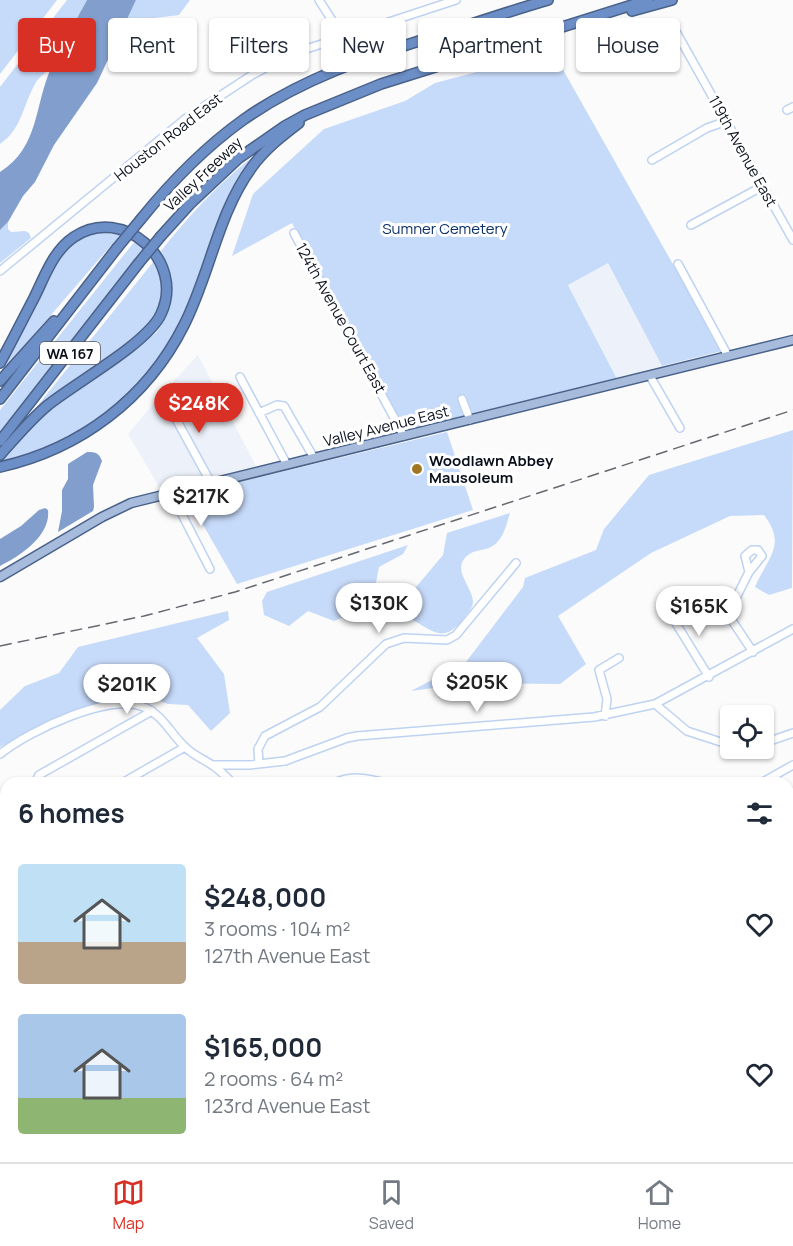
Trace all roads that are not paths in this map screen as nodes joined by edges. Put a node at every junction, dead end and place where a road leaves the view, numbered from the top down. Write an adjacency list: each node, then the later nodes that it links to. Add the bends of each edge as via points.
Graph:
1 (319, 0): 6 (street)
2 (456, 0): 7 (street, Houston Road East)
3 (548, 0): 21 (highway, Valley Freeway / WA 167, bridge, via 365,57 300,86 253,114 168,185)
4 (648, 0): 8 (highway, Valley Freeway / WA 167)
5 (672, 0): 9 (highway)
6 (330, 18)
7 (401, 18)
8 (564, 27)
9 (564, 29)
10 (680, 39): 14 (street, 119th Avenue East)
11 (321, 44): 22 (street, Houston Road East, via 274,62 205,105)
12 (420, 72): 13 (highway, Valley Freeway / WA 167)
13 (318, 110): 36 (highway, Valley Freeway / WA 167, bridge, via 285,126 239,158 198,196 138,264); 40 (highway, via 282,137 251,168 231,206 185,323 141,388 123,406 71,442 46,454)
14 (727, 121): 15 (street, via 707,128); 16 (street, 119th Avenue East)
15 (652, 160)
16 (763, 186): 17 (street); 19 (street, 119th Avenue East)
17 (691, 225)
18 (294, 233): 35 (street, 124th Avenue Court East)
19 (793, 240)
20 (678, 264): 24 (street)
21 (102, 267): 28 (highway); 30 (highway, Valley Freeway / WA 167)
22 (0, 271)
23 (793, 340): 24 (main road, Valley Avenue East)
24 (728, 356): 26 (main road, Valley Avenue East)
25 (0, 363): 36 (highway, via 57,253 74,237 99,229 121,230 141,239 160,261 166,294 156,322)
26 (650, 376): 33 (main road, Valley Avenue East); 34 (street)
27 (240, 377): 32 (street)
28 (0, 381)
29 (164, 397): 41 (street)
30 (0, 399)
31 (462, 399): 33 (street)
32 (259, 413): 38 (street, via 284,406); 39 (street)
33 (470, 420): 35 (main road, Valley Avenue East)
34 (680, 428)
35 (404, 436): 38 (main road, Valley Avenue East)
36 (5, 443): 37 (highway)
37 (0, 455)
38 (314, 458): 39 (main road, Valley Avenue East)
39 (284, 465): 41 (main road, Valley Avenue East)
40 (0, 467)
41 (211, 483): 42 (main road, Valley Avenue East)
42 (171, 493): 44 (street); 46 (main road, Valley Avenue East, via 119,508)
43 (516, 563): 60 (street, via 456,635 447,640 404,638 386,644 320,707 265,736 258,749)
44 (210, 569)
45 (749, 572): 49 (street, via 729,612)
46 (0, 577)
47 (669, 612): 51 (street)
48 (793, 629): 49 (street)
49 (753, 652): 51 (street)
50 (619, 658): 54 (street, via 599,670 606,699)
51 (709, 676): 52 (street)
52 (655, 704): 54 (street); 57 (street, via 687,731)
53 (152, 711): 58 (street); 59 (street, via 132,703 115,703 57,721); 63 (street)
54 (605, 716): 60 (street, via 357,736 285,761)
55 (793, 733): 56 (street)
56 (774, 740)
57 (720, 741)
58 (185, 747): 61 (street); 64 (street)
59 (0, 753)
60 (259, 764): 61 (street)
61 (213, 765): 65 (street)
62 (793, 765): 66 (street)
63 (38, 777)
64 (132, 777)
65 (226, 777)
66 (772, 777)

